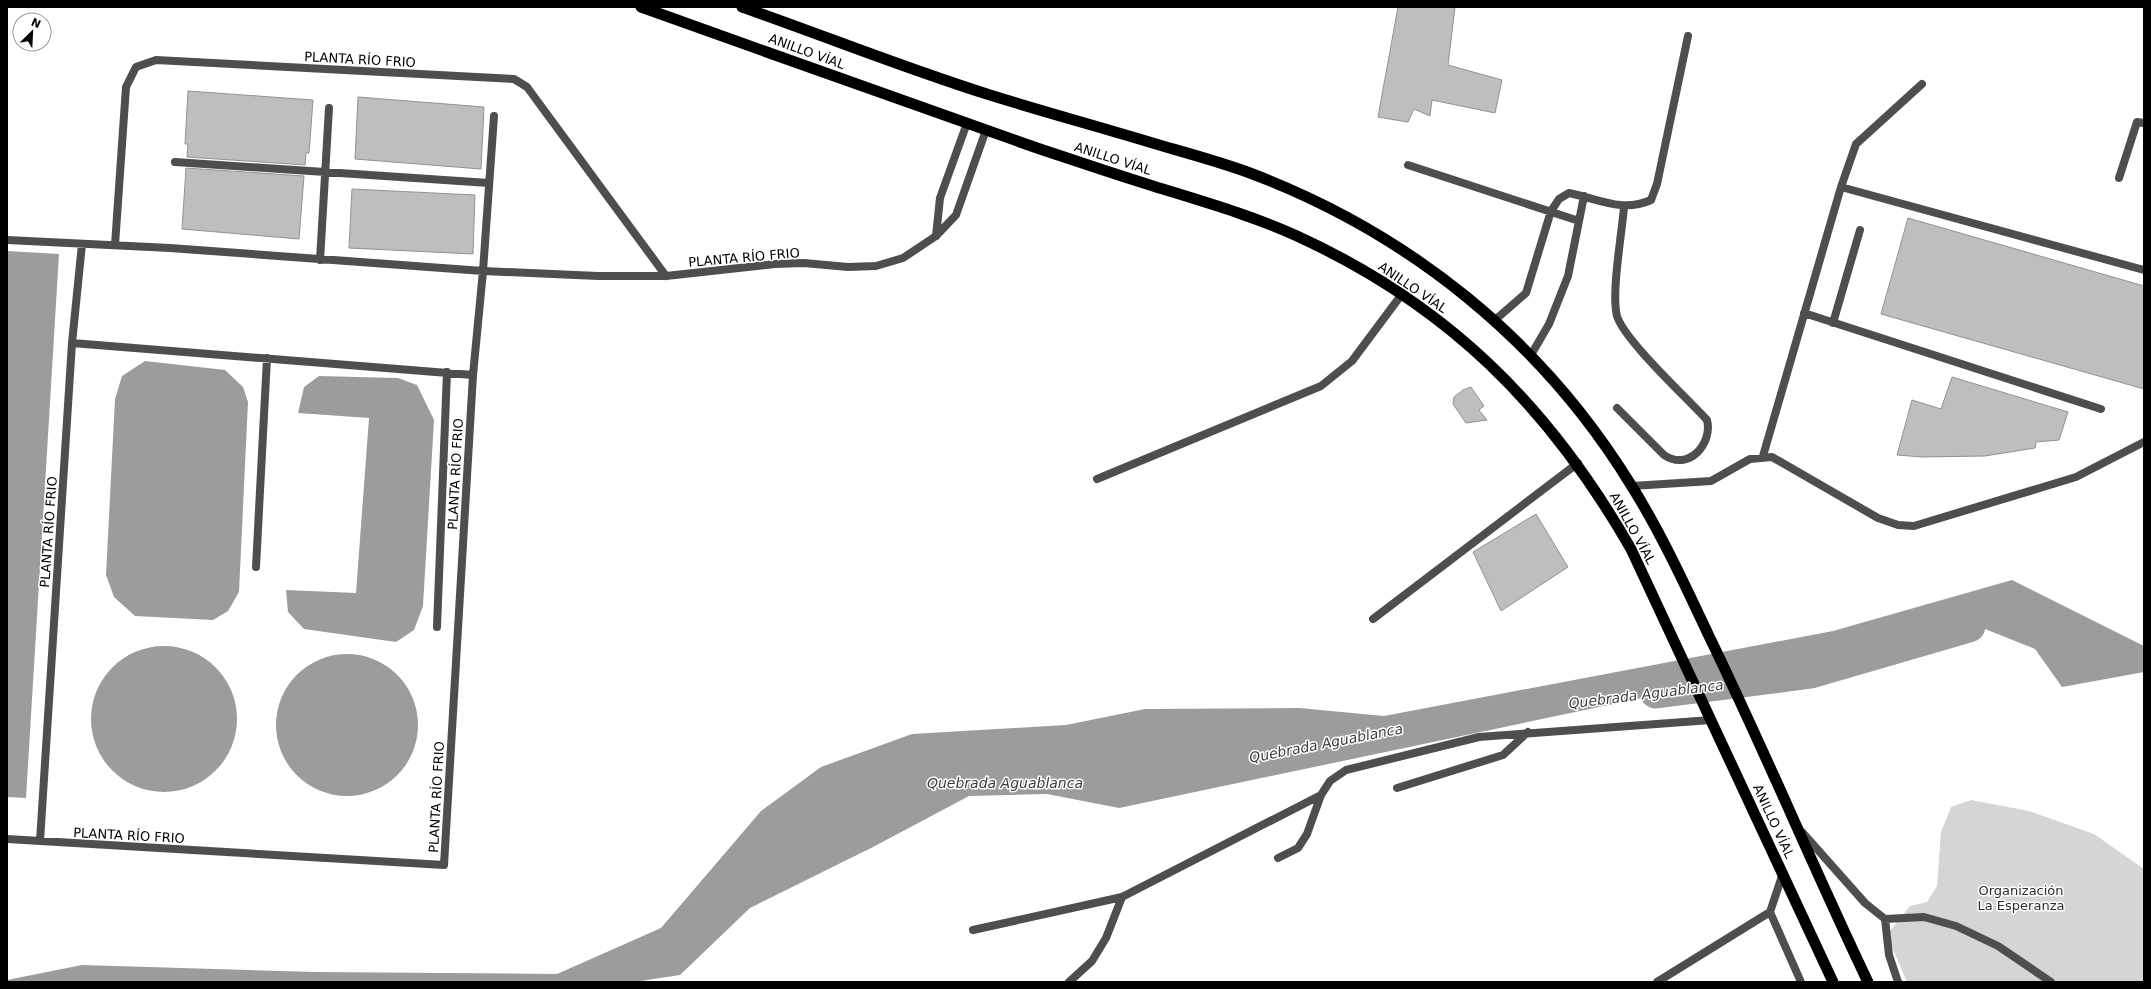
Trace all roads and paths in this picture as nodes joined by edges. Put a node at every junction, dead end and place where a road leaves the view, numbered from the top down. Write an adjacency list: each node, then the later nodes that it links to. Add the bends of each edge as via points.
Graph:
1 (641, 7): 7 (highway, ANILLO VÍAL)
2 (742, 7): 31 (highway, ANILLO VÍAL, via 987,94 1199,156 1291,189 1335,210 1395,245 1458,289)
3 (1688, 36): 17 (lane, via 1657,184 1651,200 1638,206)
4 (1922, 84): 15 (lane, via 1856,144)
5 (329, 108): 12 (lane)
6 (494, 116): 14 (lane)
7 (967, 123): 9 (highway, ANILLO VÍAL); 21 (lane, via 940,198)
8 (2144, 123): 13 (lane, via 2137,122)
9 (986, 130): 21 (lane, PLANTA RÍO FRIO, via 956,215); 29 (highway, ANILLO VÍAL, via 1238,213 1295,235 1350,262)
10 (175, 162): 12 (lane)
11 (1408, 165): 18 (lane)
12 (324, 171): 14 (lane); 25 (lane)
13 (2119, 178)
14 (489, 183): 27 (lane)
15 (1841, 187): 26 (lane); 30 (lane)
16 (1584, 196): 17 (lane); 18 (lane, via 1569,193 1559,199); 19 (lane)
17 (1624, 207): 38 (lane, via 1615,296 1617,317 1627,335 1707,420 1709,428 1706,439 1694,456 1683,461 1673,461)
18 (1551, 211): 19 (lane); 31 (lane, via 1526,293)
19 (1579, 221): 34 (lane, via 1568,276 1549,324)
20 (1860, 230): 32 (lane)
21 (936, 236): 28 (lane, PLANTA RÍO FRIO, via 903,258 876,266 775,264)
22 (7, 240): 23 (lane, PLANTA RÍO FRIO)
23 (82, 244): 24 (lane, PLANTA RÍO FRIO); 33 (lane, PLANTA RÍO FRIO)
24 (115, 245): 25 (lane, PLANTA RÍO FRIO); 28 (lane, PLANTA RÍO FRIO, via 126,87 136,67 156,60 498,78 514,79 527,87)
25 (320, 260): 27 (lane, PLANTA RÍO FRIO)
26 (2144, 270)
27 (483, 271): 28 (lane, PLANTA RÍO FRIO); 37 (lane, PLANTA RÍO FRIO)
28 (666, 276)
29 (1402, 294): 42 (highway, ANILLO VÍAL, via 1467,343 1497,371 1553,431); 43 (lane, via 1352,361 1321,386)
30 (1804, 313): 32 (lane); 41 (lane)
31 (1495, 320): 34 (highway, ANILLO VÍAL)
32 (1833, 323): 39 (lane)
33 (72, 343): 35 (lane); 54 (lane, PLANTA RÍO FRIO)
34 (1532, 355): 44 (highway, ANILLO VÍAL, via 1585,418)
35 (268, 358): 36 (lane); 45 (lane)
36 (447, 372): 37 (lane); 47 (lane)
37 (472, 375): 54 (lane, PLANTA RÍO FRIO, via 444,866)
38 (1617, 408)
39 (2101, 409)
40 (2144, 442): 41 (lane, via 2076,477 1914,526 1898,526 1878,518 1788,464)
41 (1763, 456): 44 (lane, via 1750,459 1711,480)
42 (1578, 463): 46 (lane); 48 (highway, ANILLO VÍAL, via 1631,549)
43 (1097, 478)
44 (1632, 486): 52 (highway, ANILLO VÍAL, via 1691,597)
45 (256, 567)
46 (1373, 619)
47 (437, 627)
48 (1709, 715): 49 (lane); 56 (highway, ANILLO VÍAL)
49 (1528, 732): 50 (lane, via 1503,755); 51 (lane, via 1466,740 1346,770 1330,781)
50 (1397, 788)
51 (1321, 795): 55 (lane, via 1307,834 1298,848); 57 (lane)
52 (1796, 825): 59 (lane, via 1865,903); 65 (highway, ANILLO VÍAL)
53 (7, 839): 54 (lane, PLANTA RÍO FRIO)
54 (40, 842)
55 (1278, 858)
56 (1783, 873): 58 (lane); 64 (highway, ANILLO VÍAL)
57 (1122, 897): 60 (lane); 61 (lane, via 1106,938 1092,961)
58 (1770, 912): 62 (lane); 63 (lane)
59 (1885, 919): 66 (lane, via 1889,955); 67 (lane, via 1924,917 1956,926 1998,946)
60 (973, 930)
61 (1069, 982)
62 (1657, 982)
63 (1801, 982)
64 (1833, 982)
65 (1868, 982)
66 (1898, 982)
67 (2051, 982)

